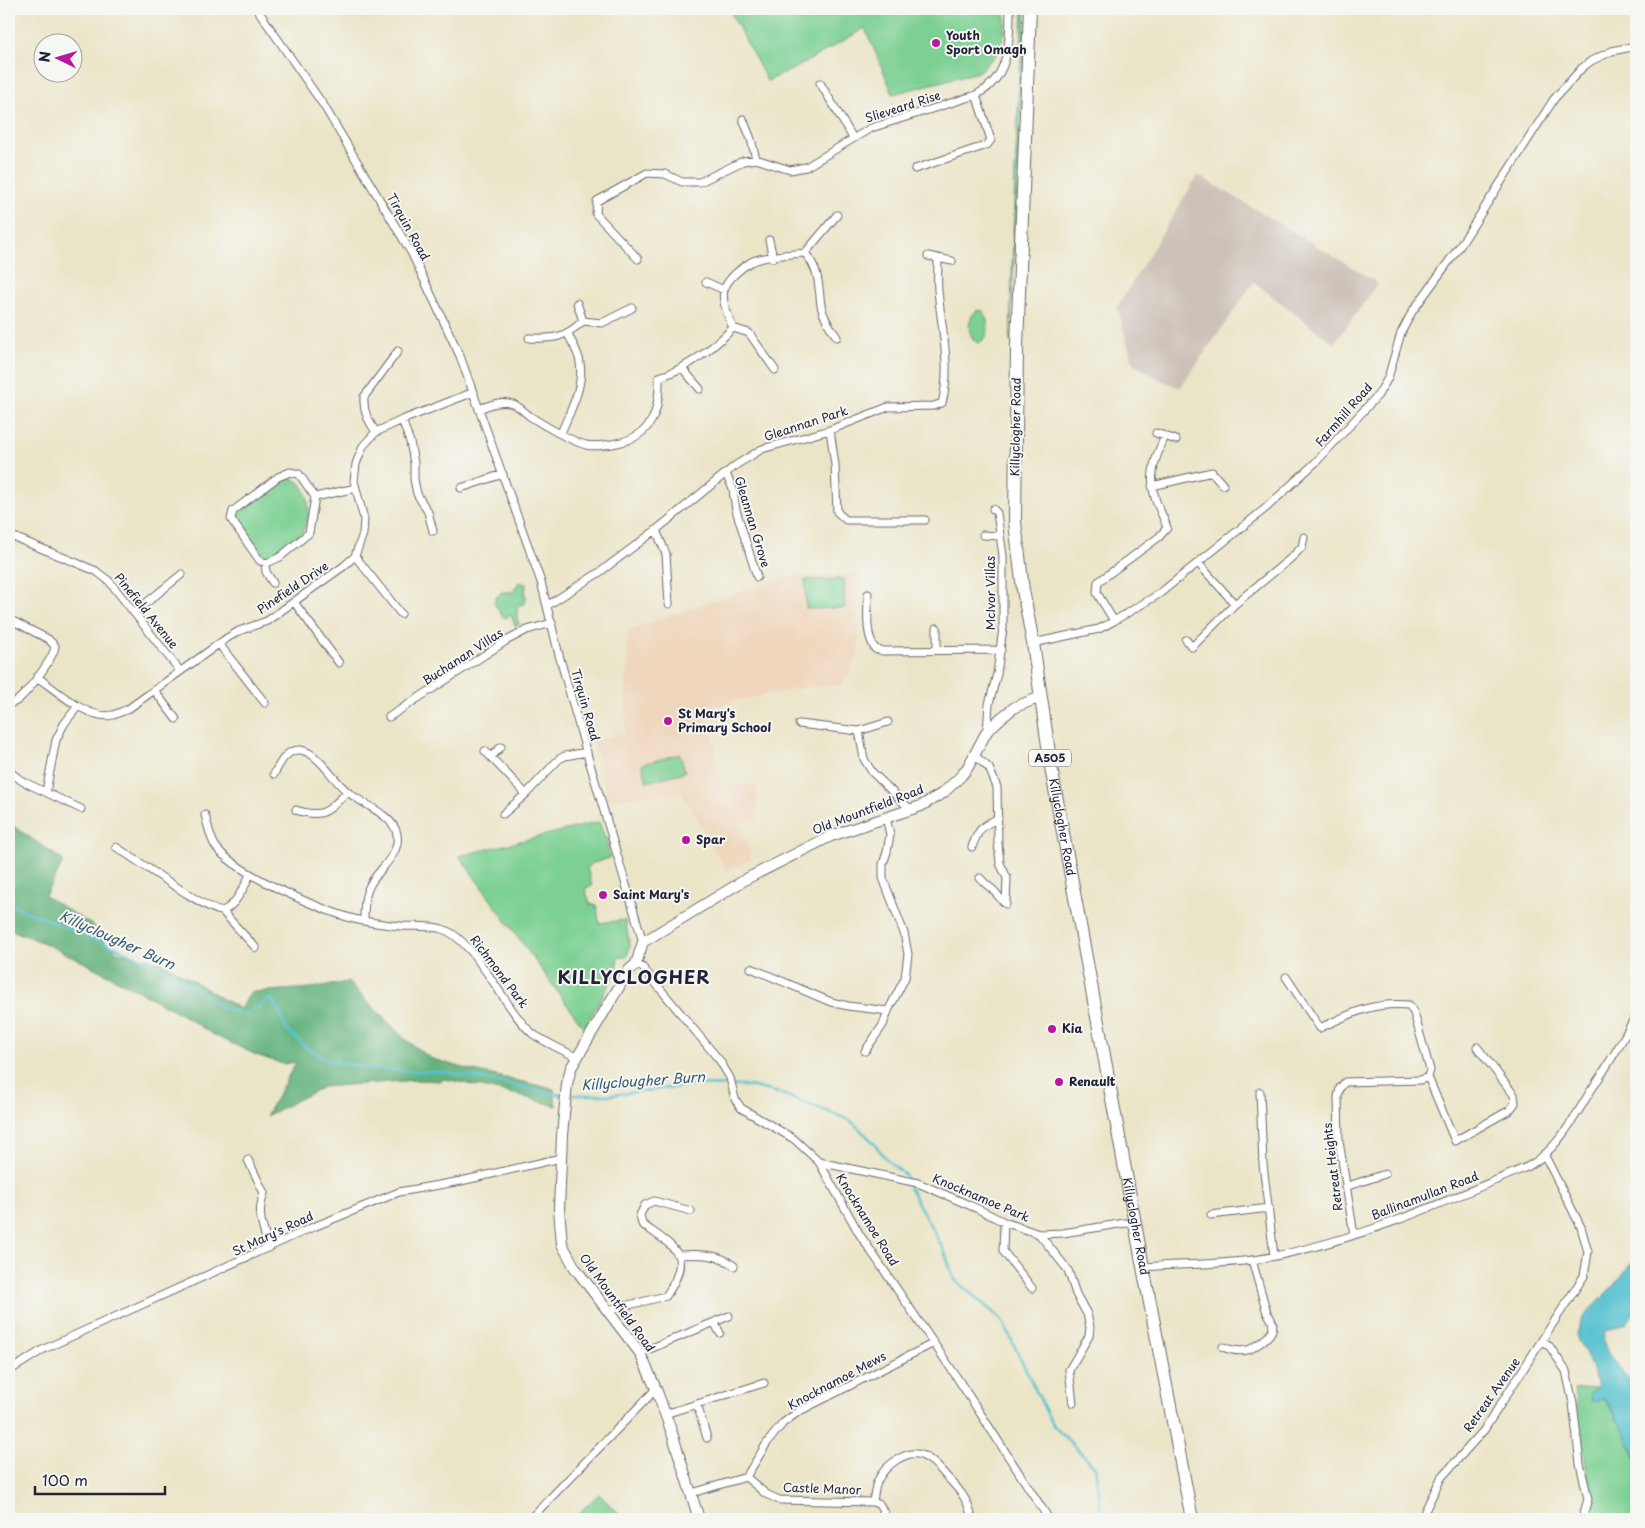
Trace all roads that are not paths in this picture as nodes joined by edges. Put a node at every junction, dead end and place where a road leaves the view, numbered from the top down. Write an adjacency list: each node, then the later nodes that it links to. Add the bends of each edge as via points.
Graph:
1 (258, 9): 32 (street, Tirquin Road, via 324,106 412,254)
2 (1010, 9): 6 (street, Slieveard Rise, via 1008,48 1003,65 989,86)
3 (1030, 9): 74 (highway, Killyclogher Road / A505, via 1014,522)
4 (1636, 46): 58 (street, Farmhill Road, via 1612,51 1591,61 1554,99 1460,246 1412,312 1401,334 1388,378 1378,396 1301,478)
5 (820, 83): 8 (street)
6 (976, 95): 8 (street, Slieveard Rise, via 871,128); 10 (street, via 991,140 987,145)
7 (743, 119): 9 (street)
8 (853, 138): 9 (street, Slieveard Rise, via 806,167 790,170)
9 (756, 159): 17 (street, via 743,161 700,182 682,182 665,174 647,173 597,201 596,214)
10 (914, 169)
11 (837, 214): 13 (street)
12 (769, 240): 15 (street)
13 (805, 253): 15 (street); 26 (street, via 817,272 822,306 828,325)
14 (928, 256): 16 (street)
15 (773, 258): 20 (street, via 752,262 733,276)
16 (938, 258): 18 (street); 35 (street, Gleannan Park, via 946,356 942,403 888,407)
17 (638, 259)
18 (952, 261)
19 (706, 282): 20 (street)
20 (724, 290): 24 (street, via 725,308)
21 (577, 303): 23 (street)
22 (632, 308): 23 (street, via 602,322)
23 (583, 321): 25 (street)
24 (733, 328): 29 (street); 30 (street, via 749,333)
25 (568, 334): 27 (street, via 545,339); 37 (street, via 580,361 581,378)
26 (837, 337)
27 (529, 338)
28 (398, 351): 36 (street, via 364,397 366,418)
29 (682, 368): 31 (street); 37 (street, via 658,377 658,408 654,419 635,438 612,444 586,445)
30 (775, 370)
31 (700, 389)
32 (474, 392): 33 (street, Tirquin Road); 34 (street, Pinefield Drive)
33 (479, 409): 37 (street, via 502,402 513,404); 41 (street, Tirquin Road)
34 (402, 420): 36 (street, Pinefield Drive); 51 (street, via 410,442 417,494 428,512)
35 (830, 430): 42 (street, Gleannan Park, via 762,449); 49 (street, via 837,512 846,520)
36 (376, 432): 45 (street, Pinefield Drive, via 363,446 356,464)
37 (561, 433)
38 (1156, 433): 39 (street)
39 (1165, 436): 40 (street); 44 (street, via 1155,458)
40 (1176, 440)
41 (502, 474): 46 (street); 66 (street, Tirquin Road)
42 (726, 474): 50 (street, Gleannan Park); 60 (street, Gleannan Grove)
43 (1223, 485): 44 (street, via 1212,472)
44 (1152, 486): 70 (street, via 1167,528 1160,537 1098,582 1097,593)
45 (356, 488): 47 (street); 56 (street, Pinefield Drive, via 364,519 364,534)
46 (461, 488)
47 (315, 497): 57 (street, via 309,533 280,557); 57 (street, via 299,474 290,472 233,510 231,519 239,533)
48 (993, 509): 54 (street, McIvor Villas, via 997,513)
49 (925, 520)
50 (656, 530): 64 (street, via 666,554); 66 (street, Gleannan Park, via 600,572)
51 (433, 531)
52 (9, 535): 67 (street, Pinefield Avenue, via 96,571 109,581)
53 (984, 535): 54 (street)
54 (1000, 536): 77 (street, McIvor Villas, via 1003,556)
55 (1304, 537): 65 (street, via 1302,547 1292,558)
56 (355, 556): 63 (street, Pinefield Drive); 68 (street)
57 (265, 563): 61 (street, via 266,572)
58 (1198, 563): 65 (street); 70 (street, Farmhill Road, via 1159,594)
59 (182, 574): 67 (street)
60 (757, 577)
61 (273, 582)
62 (868, 594): 76 (street, via 868,631 875,649)
63 (294, 602): 75 (street, Pinefield Drive, via 267,621 239,631); 78 (street)
64 (669, 604)
65 (1235, 604): 73 (street, via 1192,647)
66 (548, 605): 71 (street, Tirquin Road)
67 (134, 612): 79 (street, Pinefield Avenue)
68 (401, 614)
69 (9, 618): 80 (street, via 55,646 53,655)
70 (1114, 621): 74 (street, Farmhill Road, via 1099,629)
71 (552, 623): 86 (street, Buchanan Villas, via 527,630 506,641); 94 (street, Tirquin Road)
72 (937, 628): 76 (street)
73 (1186, 640)
74 (1033, 643): 82 (highway, Killyclogher Road / A505)
75 (219, 644): 79 (street, Pinefield Drive); 84 (street)
76 (936, 650): 77 (street)
77 (1001, 650): 91 (street, McIvor Villas, via 989,704)
78 (339, 663)
79 (180, 671): 81 (street, Pinefield Drive)
80 (36, 677): 83 (street, via 18,700); 85 (street, Pinefield Drive)
81 (154, 690): 85 (street, Pinefield Drive, via 128,709 112,715 100,715); 87 (street)
82 (1041, 697): 91 (street, Old Mountfield Road, via 1015,708); 137 (highway, Killyclogher Road / A505, via 1052,773)
83 (9, 703)
84 (265, 703)
85 (78, 706): 99 (street, via 56,740)
86 (389, 717)
87 (176, 719)
88 (888, 722): 90 (street)
89 (799, 724): 90 (street)
90 (859, 731): 103 (street, via 864,759 872,772)
91 (987, 731): 95 (street, Old Mountfield Road)
92 (501, 747): 96 (street)
93 (485, 751): 96 (street)
94 (587, 752): 101 (street, via 559,760); 115 (street, Tirquin Road)
95 (974, 754): 103 (street, Old Mountfield Road, via 961,776 942,793); 108 (street, via 989,768 997,787)
96 (491, 757): 101 (street)
97 (9, 771): 99 (street)
98 (274, 774): 100 (street, via 281,760 291,751 300,750 319,761)
99 (46, 792): 102 (street)
100 (347, 792): 104 (street, via 319,815); 114 (street, via 396,826 398,842 366,894)
101 (526, 794): 105 (street)
102 (82, 809)
103 (910, 809): 107 (street, Old Mountfield Road)
104 (296, 810)
105 (503, 814)
106 (205, 815): 111 (street, Richmond Park, via 214,845 222,855)
107 (886, 817): 115 (street, Old Mountfield Road, via 831,836 760,872); 120 (street, via 890,835 883,878 904,933 908,954 905,978)
108 (998, 818): 110 (street, via 983,826); 112 (street, via 1000,863 1007,878 1006,904)
109 (116, 847): 113 (street, via 209,908)
110 (972, 847)
111 (250, 874): 113 (street, via 235,901); 114 (street, Richmond Park, via 297,897)
112 (980, 878)
113 (222, 911): 116 (street)
114 (364, 921): 124 (street, Richmond Park, via 443,929 452,934 466,945 533,1033)
115 (643, 942): 117 (street)
116 (256, 948)
117 (636, 964): 124 (street, Old Mountfield Road, via 628,970); 130 (street, Knocknamoe Road, via 643,968 720,1062 741,1108 794,1139)
118 (751, 968): 120 (street, via 831,1002)
119 (1286, 977): 125 (street, via 1320,1028 1368,1007 1409,1005 1430,1070)
120 (888, 1011): 123 (street, via 883,1025)
121 (1636, 1016): 127 (street, Ballinamullan Road, via 1566,1132)
122 (1477, 1047): 125 (street, via 1514,1095 1515,1103 1510,1110 1455,1141)
123 (864, 1051)
124 (576, 1057): 128 (street, Old Mountfield Road, via 566,1089)
125 (1428, 1077): 132 (street, Retreat Heights, via 1420,1080 1345,1082 1340,1088 1339,1142)
126 (1260, 1092): 133 (street, via 1263,1164)
127 (1544, 1154): 139 (street, Ballinamullan Road, via 1530,1166 1470,1192); 151 (street, Retreat Avenue, via 1581,1227 1588,1252 1584,1276)
128 (561, 1158): 140 (street, St Mary's Road, via 399,1192); 147 (street, Old Mountfield Road, via 559,1209 562,1244 575,1268)
129 (248, 1160): 140 (street, via 264,1193 259,1213)
130 (819, 1162): 136 (street, Knocknamoe Park, via 913,1182); 152 (street, Knocknamoe Road, via 860,1235)
131 (1385, 1174): 132 (street)
132 (1345, 1187): 139 (street, Retreat Heights)
133 (1269, 1208): 135 (street); 142 (street)
134 (691, 1211): 141 (street, via 654,1201 645,1205 640,1215 642,1224 676,1249)
135 (1211, 1215)
136 (1004, 1222): 138 (street, Knocknamoe Park); 146 (street, via 1003,1250)
137 (1136, 1224): 138 (street, Knocknamoe Park); 145 (highway, Killyclogher Road / A505)
138 (1039, 1234): 158 (street, via 1068,1270 1090,1327 1089,1336 1069,1370)
139 (1354, 1235): 142 (street, Ballinamullan Road)
140 (269, 1248): 155 (street, St Mary's Road, via 44,1349)
141 (678, 1255): 144 (street, via 711,1256); 147 (street, via 678,1273 666,1296)
142 (1274, 1256): 143 (street, Ballinamullan Road)
143 (1252, 1260): 145 (street, Ballinamullan Road); 153 (street, via 1267,1313 1273,1320 1273,1330 1266,1340 1248,1350 1232,1351)
144 (734, 1266)
145 (1143, 1267): 170 (highway, Killyclogher Road / A505)
146 (1032, 1288)
147 (608, 1310): 154 (street, Old Mountfield Road)
148 (729, 1316): 149 (street)
149 (714, 1322): 150 (street); 154 (street)
150 (720, 1332)
151 (1542, 1340): 171 (street, Retreat Avenue, via 1484,1430 1441,1478); 172 (street, via 1566,1371 1588,1499)
152 (934, 1344): 162 (street, Knocknamoe Mews, via 798,1412 783,1423); 169 (street, Knocknamoe Road)
153 (1223, 1347)
154 (640, 1353): 157 (street, Old Mountfield Road)
155 (9, 1371)
156 (764, 1384): 159 (street)
157 (656, 1389): 160 (street, Old Mountfield Road); 165 (street)
158 (1073, 1403)
159 (697, 1404): 160 (street); 161 (street)
160 (665, 1414): 163 (street, Old Mountfield Road)
161 (707, 1438)
162 (746, 1477): 163 (street); 164 (street, Castle Manor, via 766,1494 779,1500)
163 (692, 1494): 166 (street, Old Mountfield Road)
164 (872, 1502): 167 (street, Castle Manor, via 880,1505); 168 (street, Castle Manor, via 877,1481 886,1468 902,1457 919,1454 928,1458 957,1487 965,1498)
165 (530, 1519)
166 (700, 1519)
167 (887, 1519)
168 (972, 1519)
169 (1049, 1519)
170 (1192, 1519)
171 (1421, 1519)
172 (1582, 1519)

